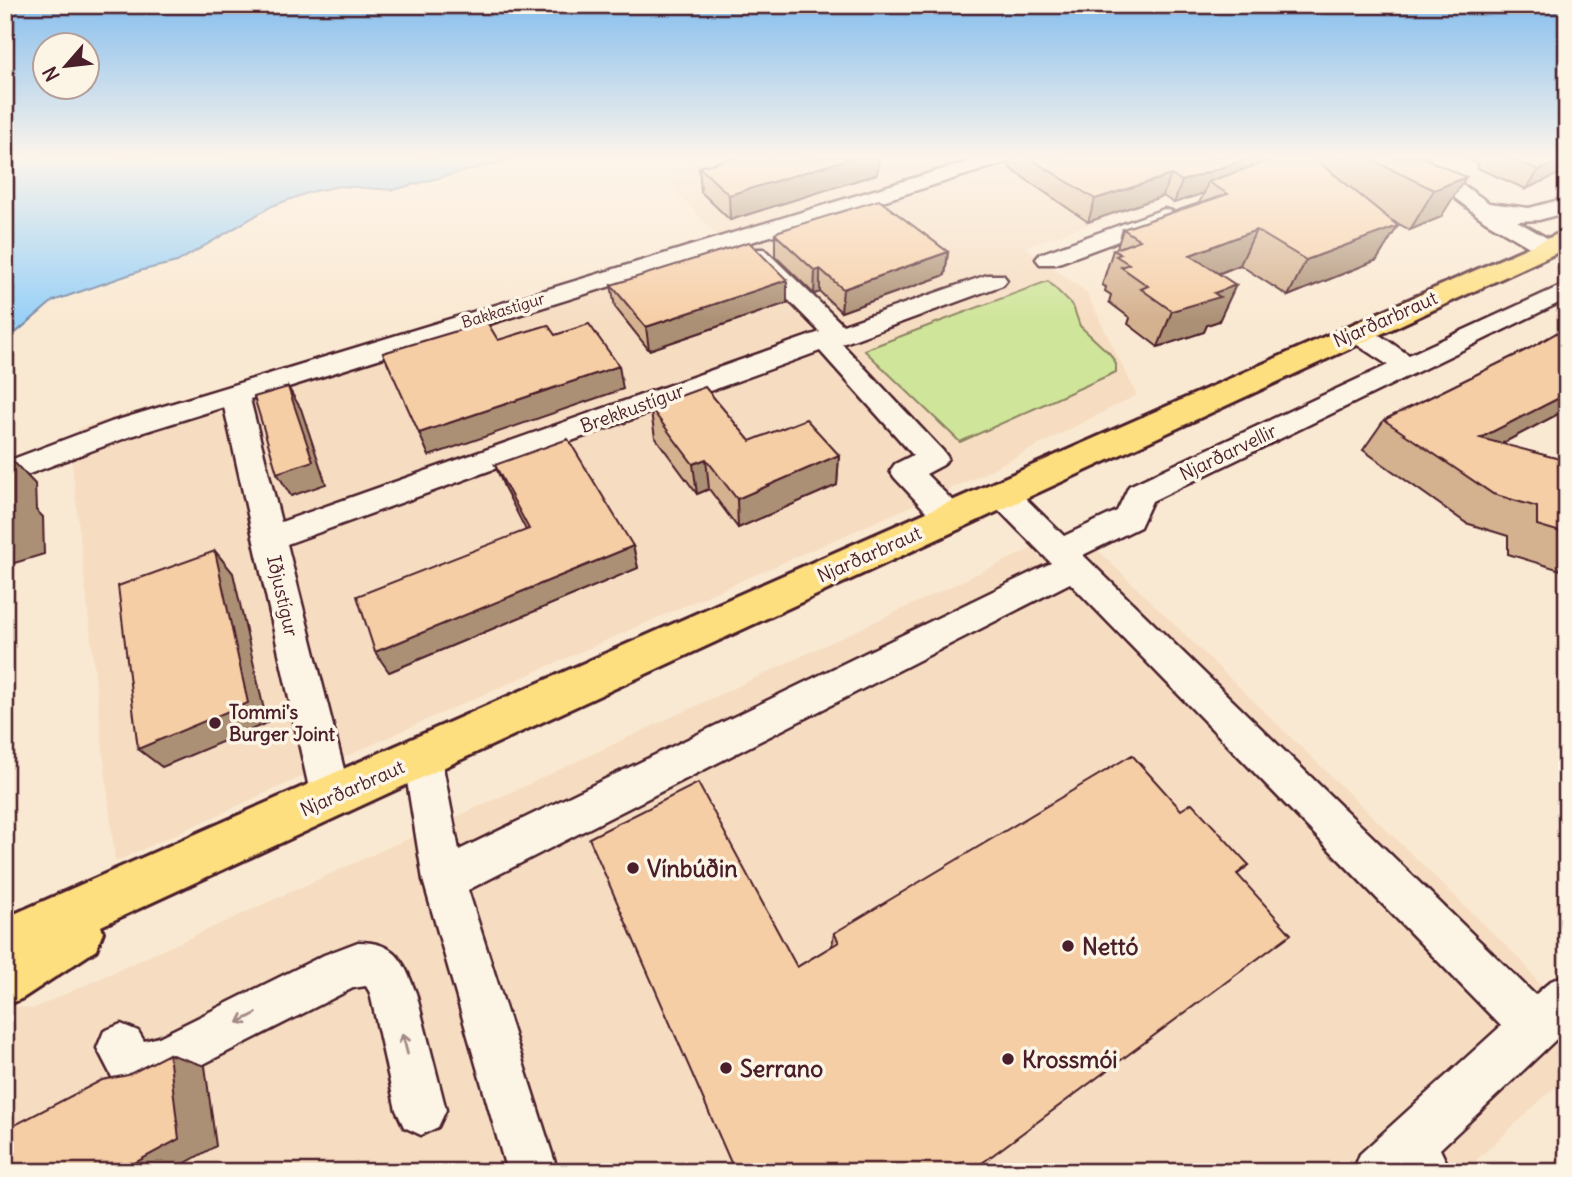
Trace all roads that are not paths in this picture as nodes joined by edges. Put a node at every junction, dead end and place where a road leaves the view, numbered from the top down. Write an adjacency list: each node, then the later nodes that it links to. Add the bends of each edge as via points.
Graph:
1 (822, 212): 6 (street, Bakkastígur)
2 (1177, 212): 8 (street)
3 (1493, 212): 7 (street)
4 (1508, 212): 5 (street)
5 (1547, 212)
6 (739, 237): 12 (street); 14 (street, Bakkastígur)
7 (1556, 242): 11 (main road, Njarðarbraut)
8 (1048, 258)
9 (995, 280): 12 (street, Brekkustígur)
10 (1567, 290): 13 (street, Njarðarvellir)
11 (1354, 332): 13 (street); 16 (main road, Njarðarbraut)
12 (830, 337): 17 (street, via 933,458 905,471); 18 (street, Brekkustígur)
13 (1408, 366): 19 (street, Njarðarvellir, via 1140,494 1129,519)
14 (235, 395): 15 (street, Bakkastígur, via 121,429); 18 (street, Iðjustígur)
15 (5, 473)
16 (1002, 494): 17 (main road, Njarðarbraut); 19 (street)
17 (950, 517): 20 (main road, Njarðarbraut)
18 (269, 538): 21 (street, Iðjustígur)
19 (1067, 559): 23 (street, Njarðarvellir); 26 (street)
20 (422, 756): 21 (main road, Njarðarbraut); 23 (street)
21 (331, 797): 22 (main road, Njarðarbraut)
22 (171, 871): 24 (main road, Njarðarbraut); 25 (main road, Njarðarbraut)
23 (444, 880): 30 (street)
24 (5, 944)
25 (5, 980)
26 (1550, 1012): 29 (street)
27 (121, 1048): 28 (street, one-way to 27, via 393,993 384,972 373,964 340,971 166,1059 146,1065 130,1062)
28 (421, 1110)
29 (1403, 1164)
30 (533, 1172)

